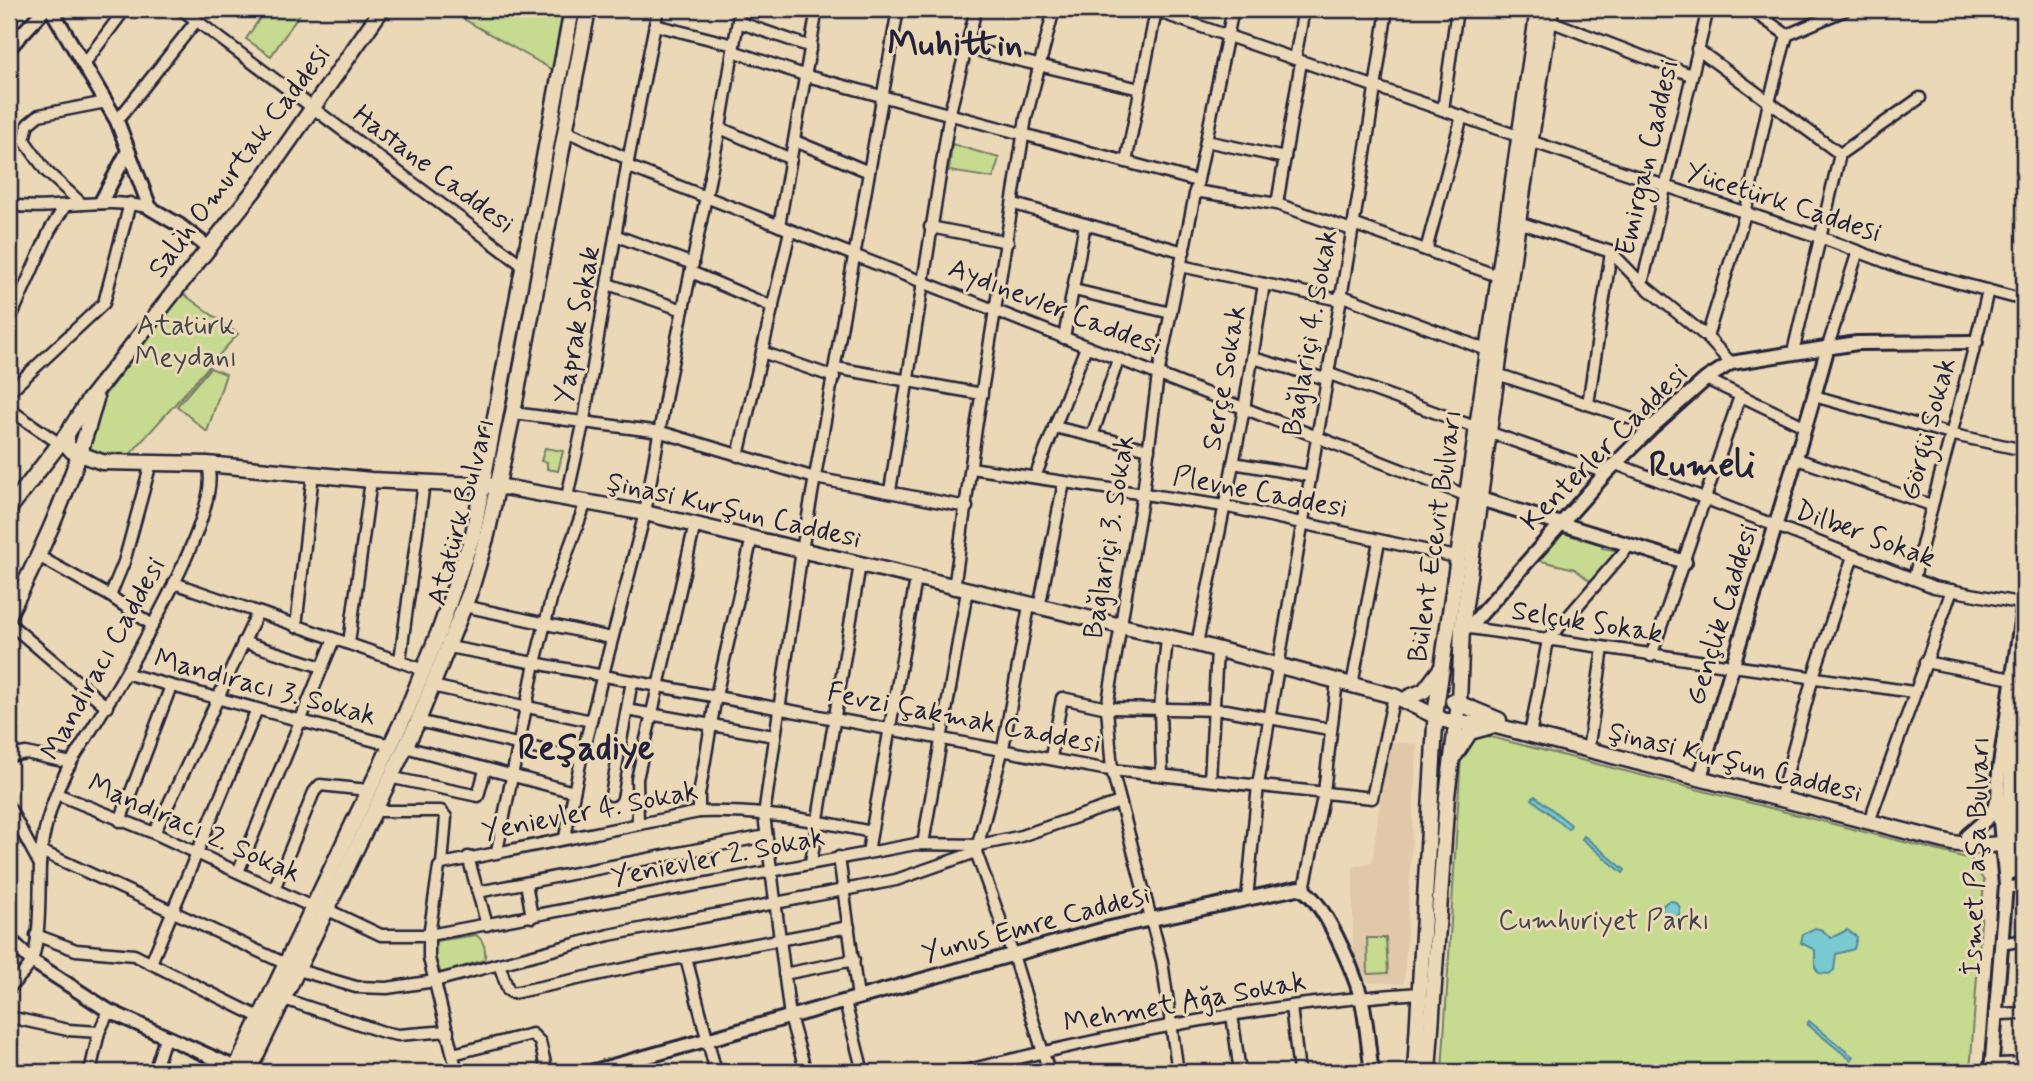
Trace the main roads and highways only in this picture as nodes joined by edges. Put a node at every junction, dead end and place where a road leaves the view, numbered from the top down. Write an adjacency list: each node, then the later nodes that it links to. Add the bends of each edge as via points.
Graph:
1 (382, 9): 7 (main road, Salih Omurtak Caddesi, via 209,248)
2 (572, 9): 11 (main road, Atatürk Bulvarı)
3 (588, 9): 11 (main road, Atatürk Bulvarı, via 513,413)
4 (1538, 9): 6 (main road, Bülent Ecevit Bulvarı)
5 (1551, 15): 6 (main road, Bülent Ecevit Bulvarı)
6 (1524, 139): 8 (main road, Bülent Ecevit Bulvarı, via 1497,276); 8 (main road, Bülent Ecevit Bulvarı, via 1518,222 1497,374)
7 (106, 379): 9 (main road, Salih Omurtak Caddesi); 10 (main road)
8 (1482, 430): 14 (main road, Bülent Ecevit Bulvarı, via 1465,495); 15 (main road, Bülent Ecevit Bulvarı, via 1480,499)
9 (60, 443): 10 (main road, Şinasi Kurşun Caddesi); 10 (main road, via 67,444); 12 (main road, Salih Omurtak Caddesi)
10 (79, 458): 11 (main road, Şinasi Kurşun Caddesi); 13 (main road, via 40,557)
11 (491, 486): 16 (main road, Şinasi Kurşun Caddesi, via 567,497 752,537 1197,644); 19 (main road, Atatürk Bulvarı); 19 (main road, Atatürk Bulvarı, via 487,535 464,606 418,721)
12 (9, 509)
13 (9, 614)
14 (1443, 662): 16 (main road, via 1431,685); 17 (main road, Bülent Ecevit Bulvarı)
15 (1459, 677): 17 (main road, Bülent Ecevit Bulvarı); 18 (main road, via 1469,703)
16 (1403, 699): 17 (main road, Şinasi Kurşun Caddesi); 20 (main road, via 1428,724)
17 (1447, 710): 18 (main road, Şinasi Kurşun Caddesi); 20 (main road, Bülent Ecevit Bulvarı); 21 (main road, Bülent Ecevit Bulvarı)
18 (1497, 723): 21 (main road, via 1470,732); 22 (main road, Şinasi Kurşun Caddesi, via 1972,841)
19 (398, 746): 23 (main road, Atatürk Bulvarı, via 369,790); 23 (main road, Atatürk Bulvarı, via 373,811)
20 (1434, 747): 26 (main road, Bülent Ecevit Bulvarı)
21 (1449, 773): 27 (main road, Bülent Ecevit Bulvarı)
22 (2010, 838)
23 (319, 908): 24 (main road, Atatürk Bulvarı)
24 (290, 966): 25 (main road, Atatürk Bulvarı, via 259,1017); 25 (main road, Atatürk Bulvarı, via 281,998)
25 (240, 1071)
26 (1415, 1072)
27 (1428, 1072)

